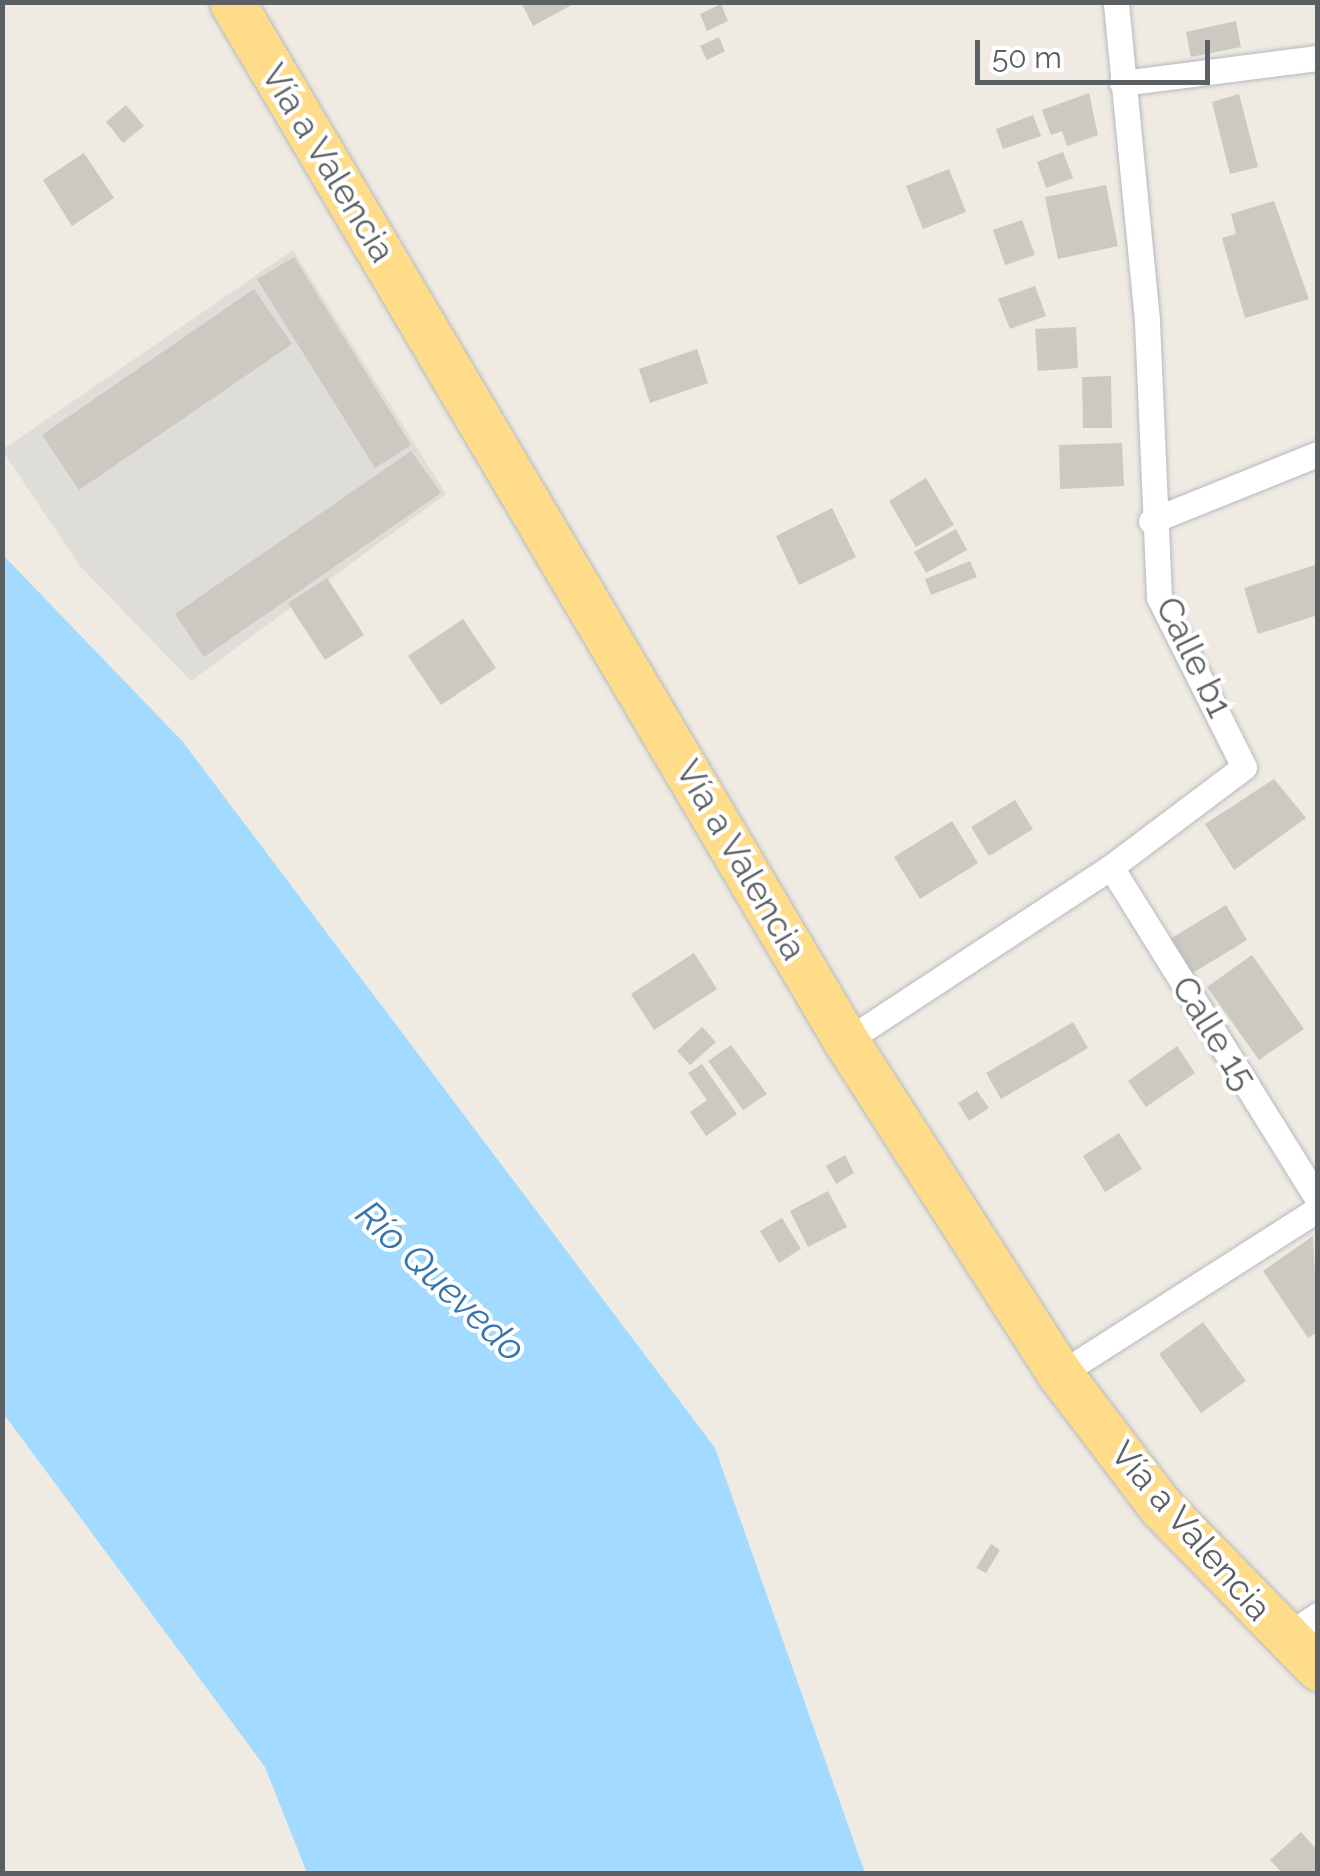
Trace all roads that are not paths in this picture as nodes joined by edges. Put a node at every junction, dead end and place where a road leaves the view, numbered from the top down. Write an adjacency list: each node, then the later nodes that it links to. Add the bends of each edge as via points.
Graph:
1 (232, 2): 8 (highway, Vía a Valencia)
2 (1116, 2): 4 (street, Calle b1)
3 (1318, 58): 4 (street)
4 (1122, 83): 6 (street, Calle b1, via 1147,320)
5 (1318, 454): 6 (street)
6 (1151, 521): 7 (street, Calle b1, via 1159,597 1244,766)
7 (1111, 867): 8 (street, Calle b1); 9 (street, Calle 15)
8 (846, 1041): 11 (highway, Vía a Valencia)
9 (1318, 1199)
10 (1318, 1209): 11 (street)
11 (1060, 1374): 12 (highway, Vía a Valencia, via 1161,1508)
12 (1301, 1626): 13 (highway, Vía a Valencia)
13 (1318, 1668)

